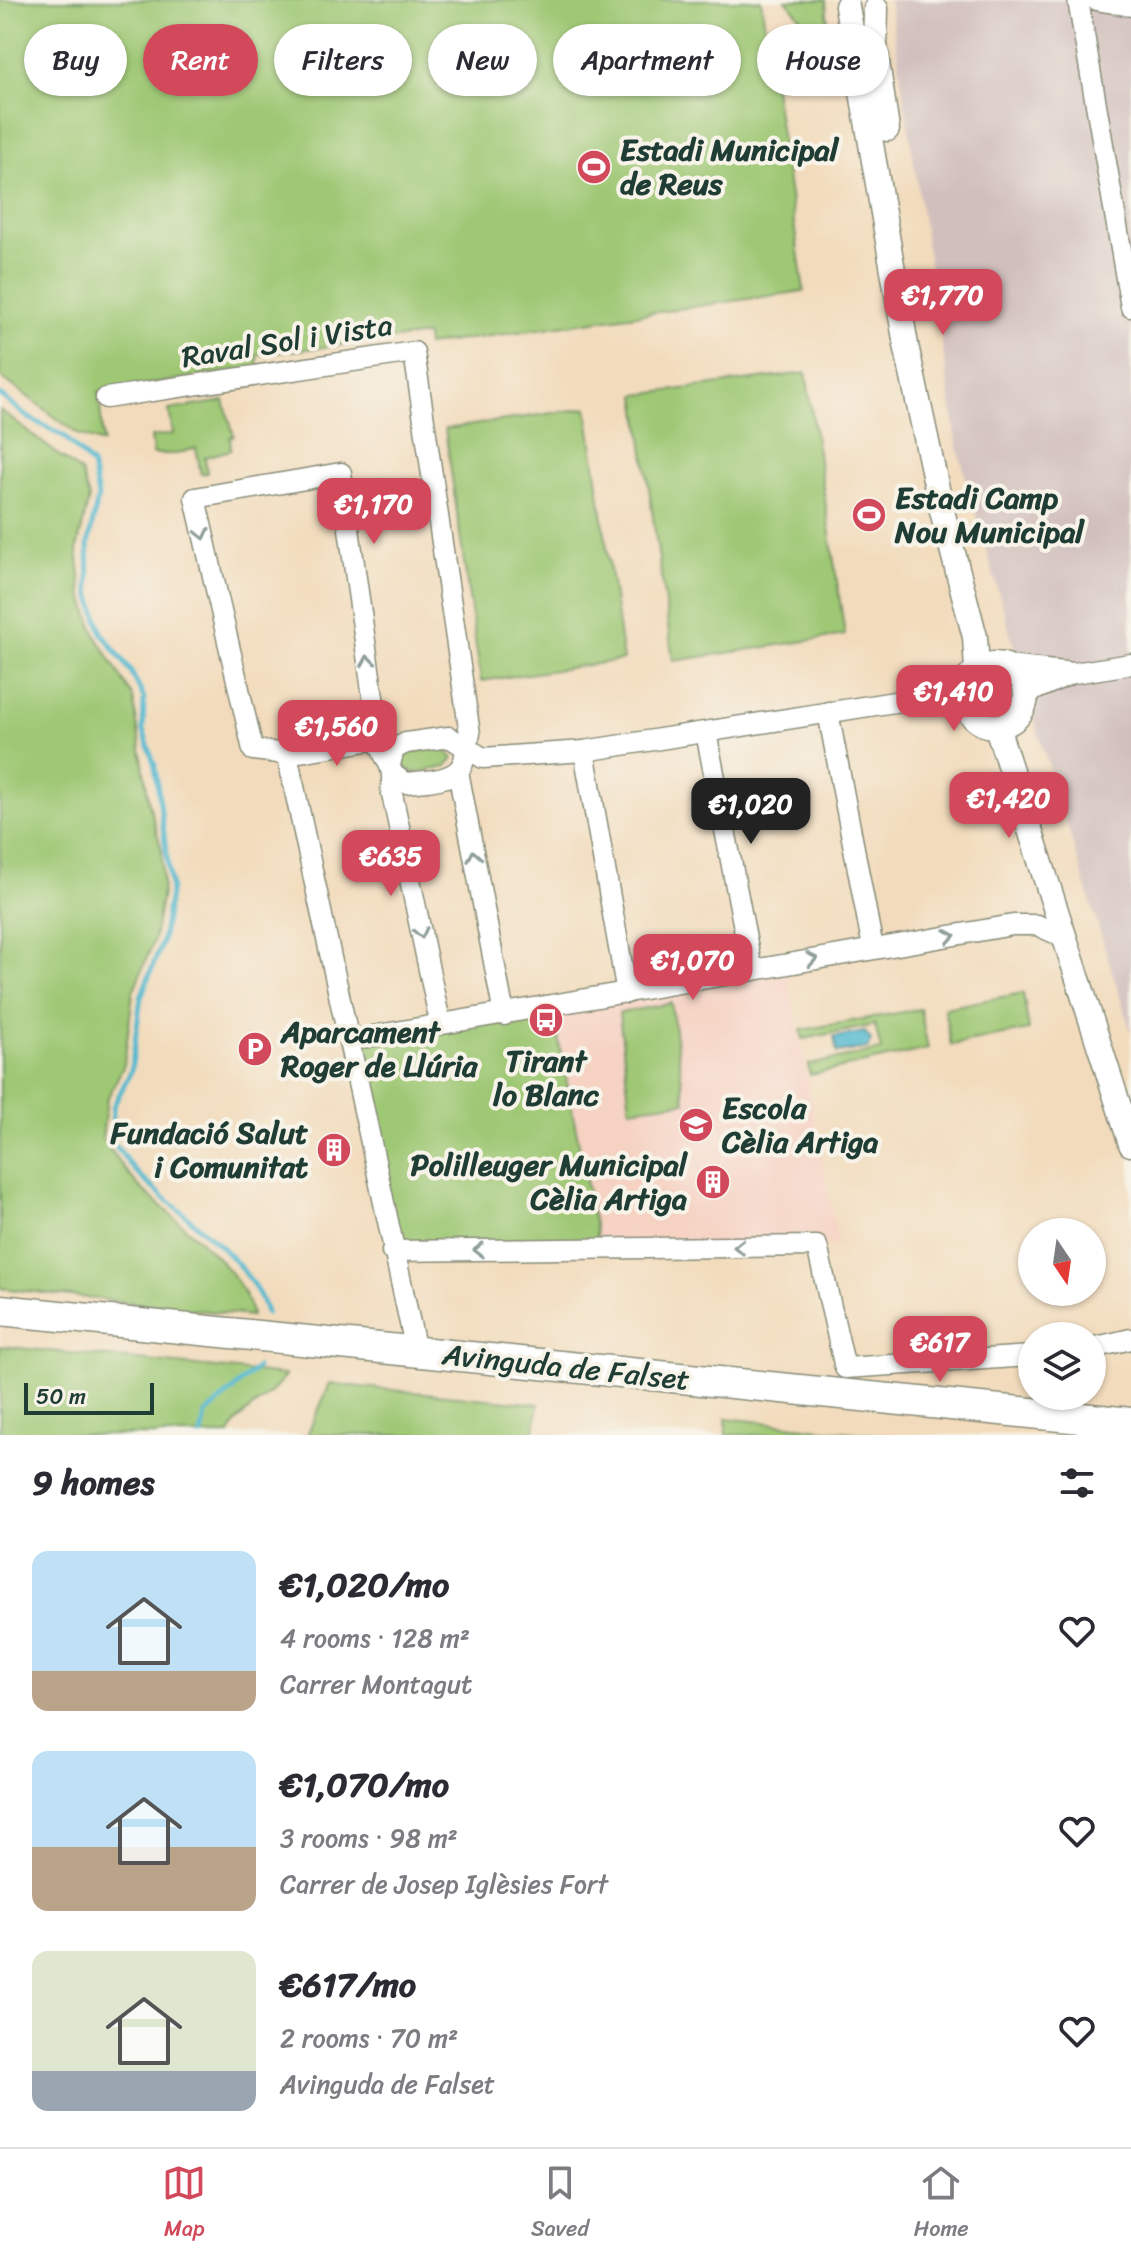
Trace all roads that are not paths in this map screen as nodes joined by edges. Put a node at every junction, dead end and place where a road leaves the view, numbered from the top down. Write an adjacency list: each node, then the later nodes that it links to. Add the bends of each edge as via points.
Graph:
1 (1078, 0): 6 (street)
2 (1097, 0): 5 (street)
3 (844, 3): 4 (street, via 858,11); 9 (street, via 941,507 975,637)
4 (882, 5): 9 (street, via 875,48 928,395)
5 (1131, 6)
6 (1131, 307)
7 (106, 398): 17 (street, Raval Sol i Vista, via 414,352 470,734)
8 (1131, 664): 10 (street)
9 (993, 667): 10 (street); 11 (street); 12 (street, via 1016,672)
10 (1074, 673): 12 (street)
11 (964, 691): 13 (street); 14 (street, via 973,718)
12 (1026, 694): 14 (street, via 1021,712)
13 (828, 712): 15 (street); 23 (street)
14 (1006, 724): 22 (street); 29 (street)
15 (706, 732): 18 (street); 24 (street)
16 (379, 739): 19 (street); 19 (street, one-way to 19, via 341,473 195,498 253,750); 20 (street)
17 (464, 747): 18 (street, via 483,758); 20 (street, via 449,737 406,743 394,749); 21 (street)
18 (584, 751): 25 (street)
19 (287, 754): 28 (street)
20 (392, 768): 21 (street, via 405,783); 27 (street, one-way to 27, via 391,789)
21 (458, 771): 26 (street, one-way to 21)
22 (1066, 938): 23 (street, one-way to 22, via 1013,925 1037,925); 30 (street)
23 (873, 948): 24 (street, one-way to 23)
24 (752, 969): 25 (street)
25 (627, 993): 26 (street)
26 (504, 1015): 27 (street)
27 (440, 1022): 28 (street)
28 (350, 1040): 31 (street)
29 (1131, 1093)
30 (1131, 1144)
31 (392, 1251): 36 (street); 37 (street, one-way to 31, via 845,1368 817,1246)
32 (0, 1310): 36 (main road, Avinguda de Falset)
33 (0, 1325): 39 (main road, Avinguda de Falset)
34 (1131, 1339): 35 (street)
35 (1106, 1345)
36 (416, 1351): 38 (main road, Avinguda de Falset)
37 (1018, 1357)
38 (1131, 1423)
39 (1069, 1435)

